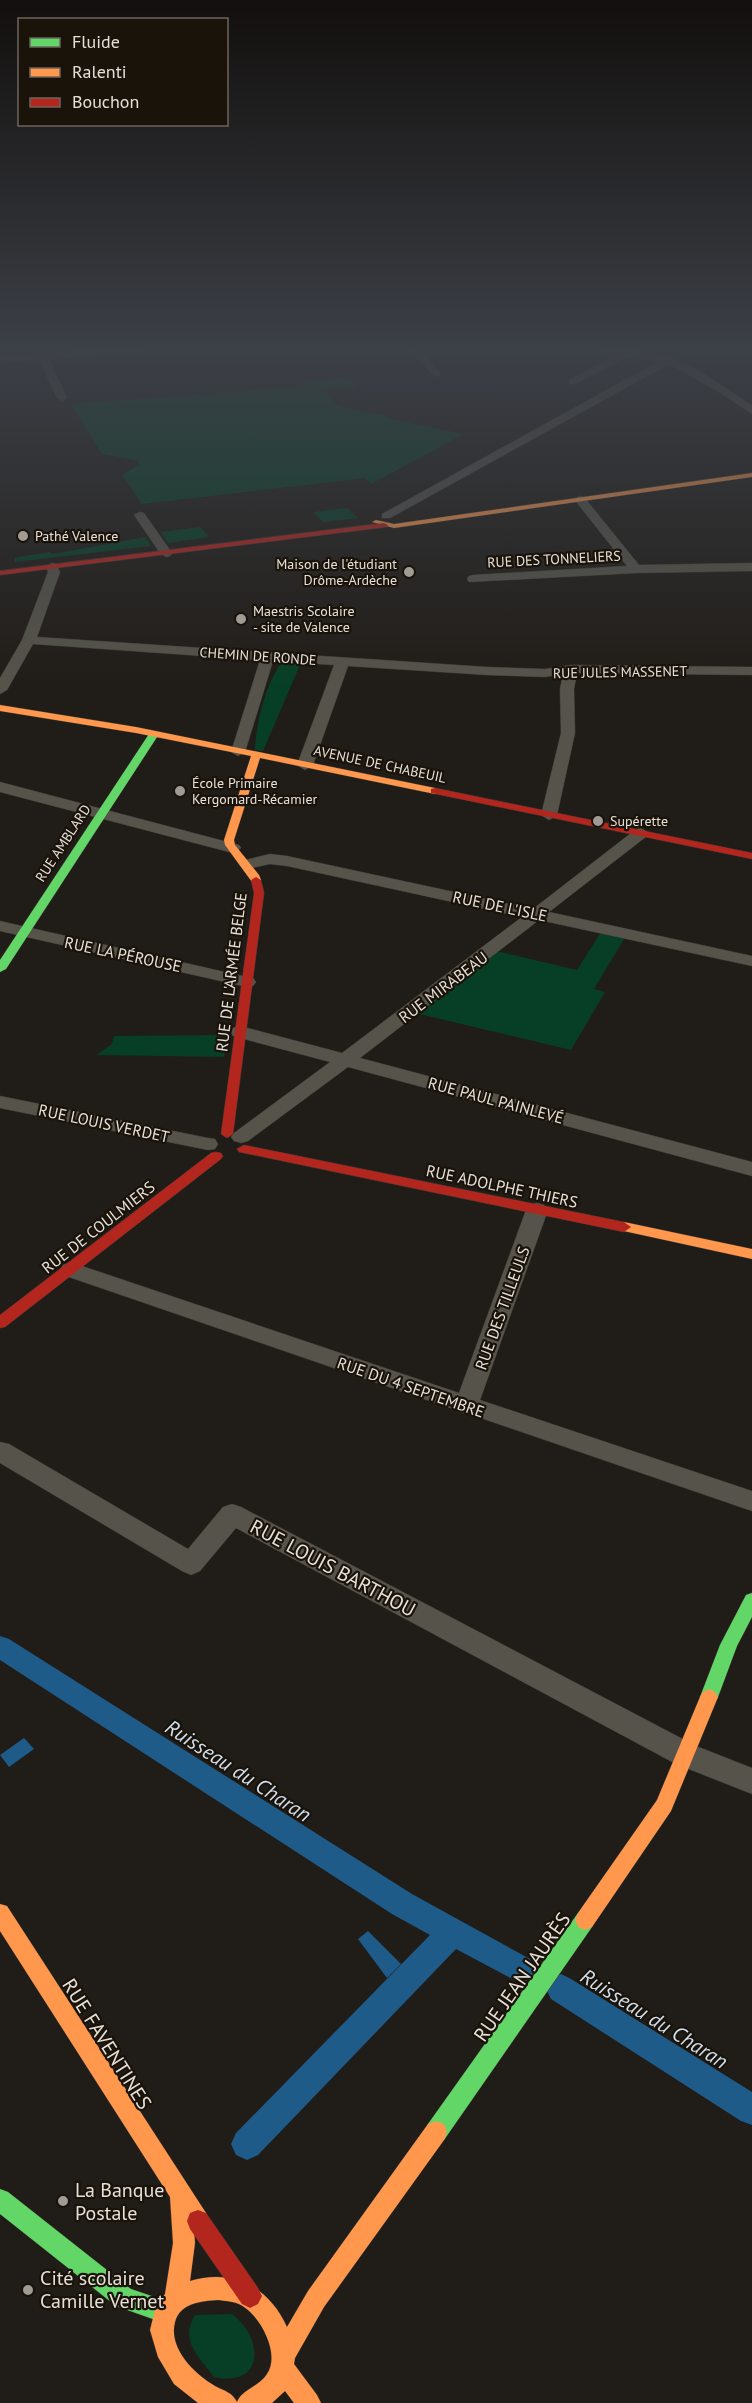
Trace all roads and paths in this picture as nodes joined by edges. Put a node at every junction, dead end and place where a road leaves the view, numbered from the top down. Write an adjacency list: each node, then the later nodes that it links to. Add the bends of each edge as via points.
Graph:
1 (495, 460): 5 (street)
2 (682, 485): 3 (main road)
3 (580, 499): 5 (main road, via 430,519); 9 (street)
4 (140, 515): 6 (street)
5 (393, 519): 6 (main road)
6 (164, 551): 7 (main road); 10 (main road)
7 (52, 567): 10 (main road); 13 (street, via 54,572)
8 (747, 567): 9 (street, RUE DES TONNELIERS); 12 (street)
9 (636, 569): 11 (street, RUE DES TONNELIERS)
10 (0, 571)
11 (473, 579)
12 (752, 582)
13 (30, 640): 14 (street, CHEMIN DE RONDE); 19 (street)
14 (268, 656): 15 (street, CHEMIN DE RONDE); 22 (street)
15 (342, 662): 17 (street, CHEMIN DE RONDE); 24 (street)
16 (571, 669): 17 (street, RUE JULES MASSENET, via 545,673); 18 (street, RUE JULES MASSENET); 27 (street, via 567,688 568,733)
17 (487, 671)
18 (752, 671)
19 (0, 690)
20 (0, 708): 21 (main road, AVENUE DE CHABEUIL)
21 (154, 734): 22 (main road, AVENUE DE CHABEUIL); 26 (main road, RUE AMBLARD)
22 (235, 751): 23 (main road, AVENUE DE CHABEUIL)
23 (256, 755): 24 (main road, AVENUE DE CHABEUIL); 29 (main road, via 231,831 229,840)
24 (305, 765): 27 (main road, AVENUE DE CHABEUIL)
25 (0, 787): 26 (street)
26 (102, 813): 29 (street); 34 (main road, RUE AMBLARD)
27 (549, 815): 28 (main road, AVENUE DE CHABEUIL)
28 (641, 833): 30 (main road, AVENUE DE CHABEUIL); 32 (street, RUE MIRABEAU)
29 (233, 848): 31 (main road, RUE DE L'ARMÉE BELGE)
30 (752, 856)
31 (247, 864): 32 (street, RUE DE L'ISLE, via 270,859 287,861); 37 (main road, RUE DE L'ARMÉE BELGE, via 259,892)
32 (538, 915): 35 (street, RUE DE L'ISLE); 39 (street, RUE MIRABEAU)
33 (0, 927): 34 (street, RUE LA PÉROUSE)
34 (24, 932): 36 (main road, RUE AMBLARD); 37 (street, RUE LA PÉROUSE)
35 (752, 961)
36 (0, 969)
37 (247, 982): 38 (main road, RUE DE L'ARMÉE BELGE)
38 (240, 1032): 39 (street, RUE PAUL PAINLEVÉ); 41 (main road, RUE DE L'ARMÉE BELGE)
39 (346, 1060): 41 (street, RUE MIRABEAU); 43 (street, RUE PAUL PAINLEVÉ)
40 (0, 1102): 42 (street, RUE LOUIS VERDET)
41 (238, 1140): 42 (main road, via 215,1137); 42 (main road, via 229,1158); 44 (main road, RUE ADOLPHE THIERS)
42 (212, 1150): 46 (main road, RUE DE COULMIERS)
43 (752, 1169)
44 (537, 1210): 45 (main road, RUE ADOLPHE THIERS); 48 (street, RUE DES TILLEULS)
45 (752, 1254)
46 (70, 1270): 47 (main road, RUE DE COULMIERS); 48 (street, RUE DU 4 SEPTEMBRE)
47 (0, 1323)
48 (466, 1406): 50 (street, RUE DU 4 SEPTEMBRE)
49 (0, 1451): 52 (street, RUE LOUIS BARTHOU, via 191,1564 232,1514)
50 (752, 1501)
51 (752, 1600): 52 (main road, RUE JEAN JAURÈS, via 721,1664)
52 (686, 1755): 53 (street); 60 (main road, RUE JEAN JAURÈS, via 664,1805 546,1978 316,2299)
53 (752, 1781)
54 (0, 1913): 55 (main road, RUE FAVENTINES)
55 (180, 2197): 57 (main road, RUE FAVENTINES); 58 (main road, RUE FAVENTINES, via 184,2243)
56 (0, 2200): 59 (main road, via 124,2298)
57 (250, 2296): 58 (main road, via 214,2289); 60 (main road, RUE FAVENTINES, via 263,2308)
58 (176, 2297): 59 (main road)
59 (164, 2312): 62 (main road, via 160,2330 178,2369 192,2385)
60 (284, 2354): 61 (main road)
61 (283, 2369): 63 (main road, via 264,2396); 64 (main road)
62 (225, 2403)
63 (248, 2403)
64 (309, 2403)

